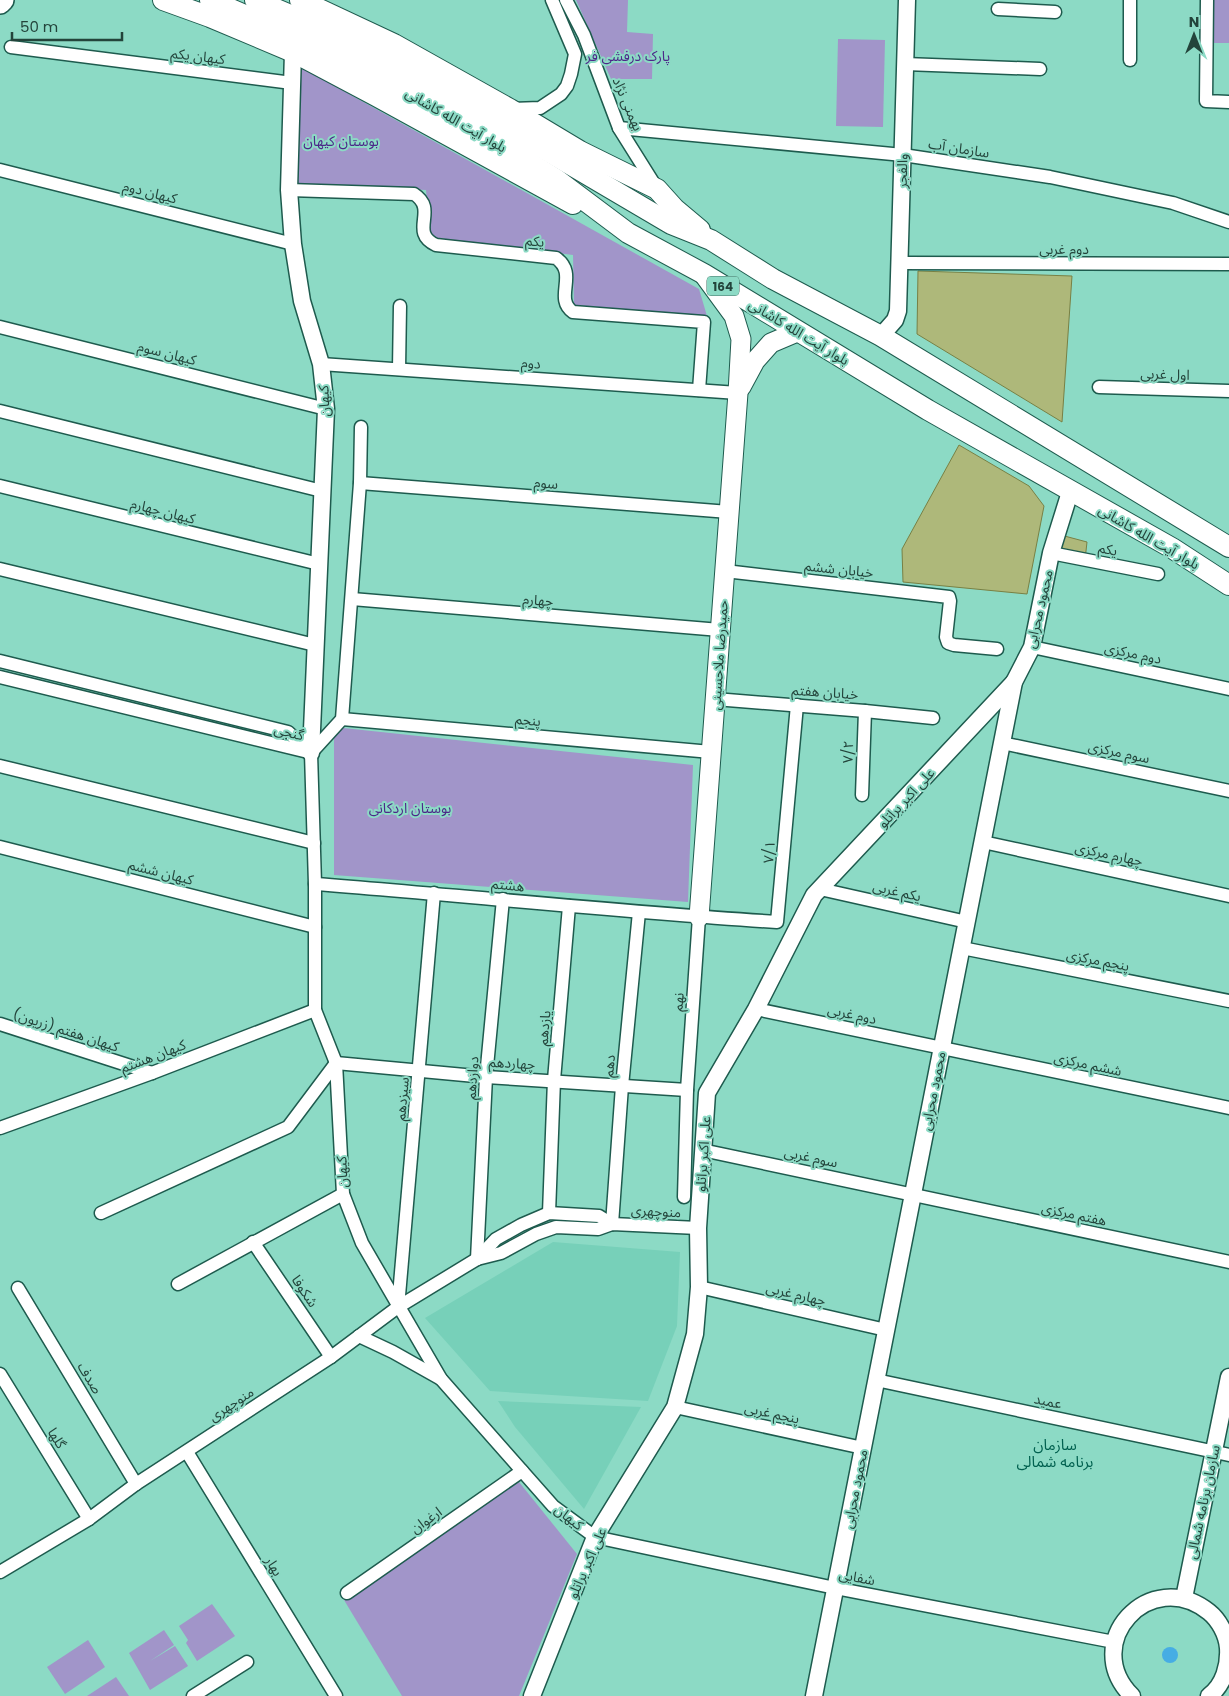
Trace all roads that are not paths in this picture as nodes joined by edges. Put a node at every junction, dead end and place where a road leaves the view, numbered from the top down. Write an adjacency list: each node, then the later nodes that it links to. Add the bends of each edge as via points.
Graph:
1 (3, 0): 11 (highway)
2 (164, 0): 16 (main road)
3 (210, 0): 29 (main road, بلوار آیت الله کاشانی / 164, via 384,79 556,179)
4 (255, 0): 30 (main road, بلوار آیت الله کاشانی / 164, via 382,58 671,224)
5 (300, 0): 22 (main road, via 394,44)
6 (552, 0): 22 (street, via 575,54 567,86 540,108)
7 (566, 0): 23 (street, بهمنی نژاد, via 584,36)
8 (907, 0): 18 (street, والفجر)
9 (1130, 0): 17 (street)
10 (1207, 0): 21 (street, via 1206,101)
11 (0, 3)
12 (1022, 5): 13 (street); 14 (street)
13 (998, 8)
14 (1055, 12)
15 (12, 47): 20 (street, کیهان یکم)
16 (293, 52): 20 (street, کیهان); 29 (main road)
17 (1130, 60)
18 (905, 64): 19 (street); 24 (street, والفجر)
19 (1040, 69)
20 (292, 83): 27 (street, کیهان)
21 (1229, 102)
22 (510, 109): 26 (main road, via 580,151)
23 (619, 128): 24 (street, سازمان آب); 26 (street, بهمنی نژاد)
24 (903, 155): 28 (street, سازمان آب, via 1050,177 1173,202); 32 (street, والفجر)
25 (0, 170): 31 (street, کیهان دوم)
26 (657, 189): 30 (main road)
27 (290, 190): 31 (street, کیهان); 42 (street, یکم, via 414,194 422,199 425,207 424,234 436,245 556,258 564,264 565,301 573,312 704,322)
28 (1229, 222)
29 (628, 233): 34 (main road, بلوار آیت الله کاشانی / 164)
30 (711, 240): 38 (main road, بلوار آیت الله کاشانی / 164, via 774,279)
31 (293, 244): 39 (street, کیهان, via 302,301)
32 (900, 263): 33 (street, دوم غربی); 38 (street, والفجر, via 898,311 895,320)
33 (1229, 264)
34 (704, 274): 37 (main road, بلوار آیت الله کاشانی / 164); 44 (main road, حمیدرضا ملاحسینی, via 734,316 741,339)
35 (400, 306): 40 (street)
36 (0, 327): 45 (street, کیهان سوم)
37 (797, 332): 44 (main road, via 772,343 755,361); 51 (main road, بلوار آیت الله کاشانی / 164)
38 (881, 336): 53 (main road, بلوار آیت الله کاشانی / 164)
39 (321, 364): 40 (street, دوم); 45 (street, کیهان)
40 (399, 369): 42 (street, دوم)
41 (1099, 387): 43 (street, اول غربی)
42 (699, 390): 44 (street, دوم)
43 (1229, 391)
44 (738, 393): 52 (main road, حمیدرضا ملاحسینی)
45 (326, 409): 50 (street, کیهان)
46 (0, 411): 50 (street)
47 (361, 427): 48 (street)
48 (360, 483): 52 (street, سوم); 60 (street)
49 (0, 486): 55 (street, کیهان چهارم)
50 (322, 491): 55 (street, کیهان)
51 (1070, 492): 54 (street, محمود محرابی); 59 (main road, بلوار آیت الله کاشانی / 164, via 1172,548)
52 (729, 512): 57 (main road, حمیدرضا ملاحسینی)
53 (1229, 546)
54 (1052, 553): 58 (street, یکم); 63 (street, محمود محرابی)
55 (319, 564): 62 (street, کیهان)
56 (0, 569): 62 (street)
57 (725, 571): 61 (main road, حمیدرضا ملاحسینی); 64 (street, خیابان ششم, via 949,597 948,643)
58 (1158, 574)
59 (1229, 585)
60 (352, 599): 61 (street, چهارم); 73 (street)
61 (720, 630): 69 (main road, حمیدرضا ملاحسینی)
62 (315, 644): 76 (street, کیهان)
63 (1032, 647): 67 (street, محمود محرابی); 68 (street, دوم مرکزی)
64 (997, 649)
65 (0, 661): 76 (street, گنجی, via 288,732)
66 (0, 677): 76 (street, گنجی)
67 (1014, 682): 74 (street, محمود محرابی); 84 (street, علی اکبر براتلو)
68 (1229, 689)
69 (715, 699): 70 (street, خیابان هفتم); 75 (main road, حمیدرضا ملاحسینی)
70 (797, 705): 71 (street, خیابان هفتم); 90 (street, ۷/۱, via 777,922)
71 (865, 711): 72 (street, خیابان هفتم); 79 (street, ۷/۲)
72 (933, 718)
73 (342, 719): 75 (street, پنجم); 76 (street)
74 (1002, 743): 78 (street, سوم مرکزی); 80 (street, محمود محرابی)
75 (711, 752): 90 (main road, حمیدرضا ملاحسینی)
76 (311, 753): 81 (street, کیهان)
77 (0, 766): 81 (street)
78 (1229, 791)
79 (862, 795)
80 (983, 842): 86 (street, چهارم مرکزی); 91 (street, محمود محرابی)
81 (314, 843): 83 (street, کیهان)
82 (0, 847): 92 (street, کیهان ششم)
83 (315, 884): 85 (street, هشتم); 92 (street, کیهان)
84 (820, 889): 91 (street, یکم غربی); 95 (street, علی اکبر براتلو)
85 (434, 893): 87 (street, هشتم); 100 (street, سیزدهم)
86 (1229, 896)
87 (503, 899): 88 (street, هشتم); 102 (street, دوازدهم)
88 (570, 906): 89 (street, هشتم); 103 (street, یازدهم)
89 (639, 912): 90 (street, هشتم); 104 (street, دهم)
90 (699, 917): 105 (street, نهم)
91 (968, 922): 93 (street, محمود محرابی)
92 (315, 927): 96 (street, کیهان)
93 (962, 948): 94 (street, پنجم مرکزی); 98 (street, محمود محرابی)
94 (1229, 1001)
95 (756, 1009): 98 (street, دوم غربی); 108 (street, علی اکبر براتلو, via 708,1093)
96 (315, 1010): 99 (street, کیهان); 101 (street, کیهان هشتم)
97 (0, 1024): 101 (street, کیهان هفتم (زریون))
98 (942, 1048): 106 (street, ششم مرکزی); 110 (street, محمود محرابی)
99 (336, 1063): 100 (street, چهاردهم); 109 (street, کیهان); 112 (street, via 288,1127)
100 (419, 1071): 102 (street, چهاردهم); 122 (street, سیزدهم)
101 (152, 1073): 107 (street, کیهان هشتم)
102 (486, 1077): 103 (street, چهاردهم); 117 (street, دوازدهم)
103 (554, 1080): 104 (street, چهاردهم); 113 (street, یازدهم)
104 (622, 1086): 105 (street, چهاردهم); 114 (street, دهم)
105 (687, 1090): 111 (street, نهم)
106 (1229, 1108)
107 (0, 1128)
108 (702, 1150): 110 (street, سوم غربی); 115 (street, علی اکبر براتلو)
109 (343, 1194): 116 (street); 122 (street, کیهان, via 362,1243)
110 (913, 1194): 118 (street, هفتم مرکزی); 123 (street, محمود محرابی)
111 (684, 1197)
112 (101, 1213)
113 (550, 1213): 114 (street, منوچهری, via 599,1216); 117 (street, منوچهری, via 496,1239)
114 (612, 1224): 115 (street, منوچهری); 117 (street, منوچهری, via 598,1229 556,1227 502,1253)
115 (698, 1228): 120 (street, علی اکبر براتلو)
116 (253, 1242): 119 (street); 125 (street, شکوفا)
117 (477, 1259): 122 (street, منوچهری)
118 (1229, 1262)
119 (178, 1284)
120 (699, 1287): 123 (street, چهارم غربی); 130 (street, علی اکبر براتلو, via 695,1334)
121 (18, 1288): 135 (street, صدف)
122 (398, 1307): 124 (street, منوچهری); 128 (street, کیهان)
123 (886, 1330): 129 (street, محمود محرابی)
124 (359, 1336): 125 (street, منوچهری); 128 (street)
125 (331, 1357): 132 (street, منوچهری)
126 (0, 1374): 136 (street, گلها)
127 (1229, 1377): 133 (street, سازمان برنامه شمالی)
128 (441, 1379): 134 (street, کیهان)
129 (876, 1380): 131 (street, محمود محرابی); 133 (street, عمید)
130 (675, 1407): 131 (street, پنجم غربی); 137 (street, علی اکبر براتلو)
131 (863, 1448): 139 (street, محمود محرابی)
132 (186, 1452): 135 (street, منوچهری); 146 (street, بهار)
133 (1221, 1454): 141 (street, سازمان برنامه شمالی)
134 (522, 1471): 137 (street, کیهان, via 553,1506); 140 (street, ارغوان)
135 (136, 1484): 136 (street, منوچهری)
136 (89, 1519): 138 (street, منوچهری)
137 (595, 1537): 139 (street, شفایی); 147 (street, علی اکبر براتلو)
138 (0, 1572)
139 (835, 1588): 142 (street, شفایی); 148 (street, محمود محرابی)
140 (347, 1593)
141 (1184, 1598): 142 (street, via 1148,1601 1132,1611); 144 (street, via 1200,1604 1223,1629)
142 (1114, 1642): 149 (street, via 1116,1674)
143 (247, 1662): 145 (street)
144 (1228, 1663): 150 (street, via 1222,1680)
145 (193, 1696)
146 (336, 1696)
147 (532, 1696)
148 (814, 1696)
149 (1132, 1696)
150 (1210, 1696)

